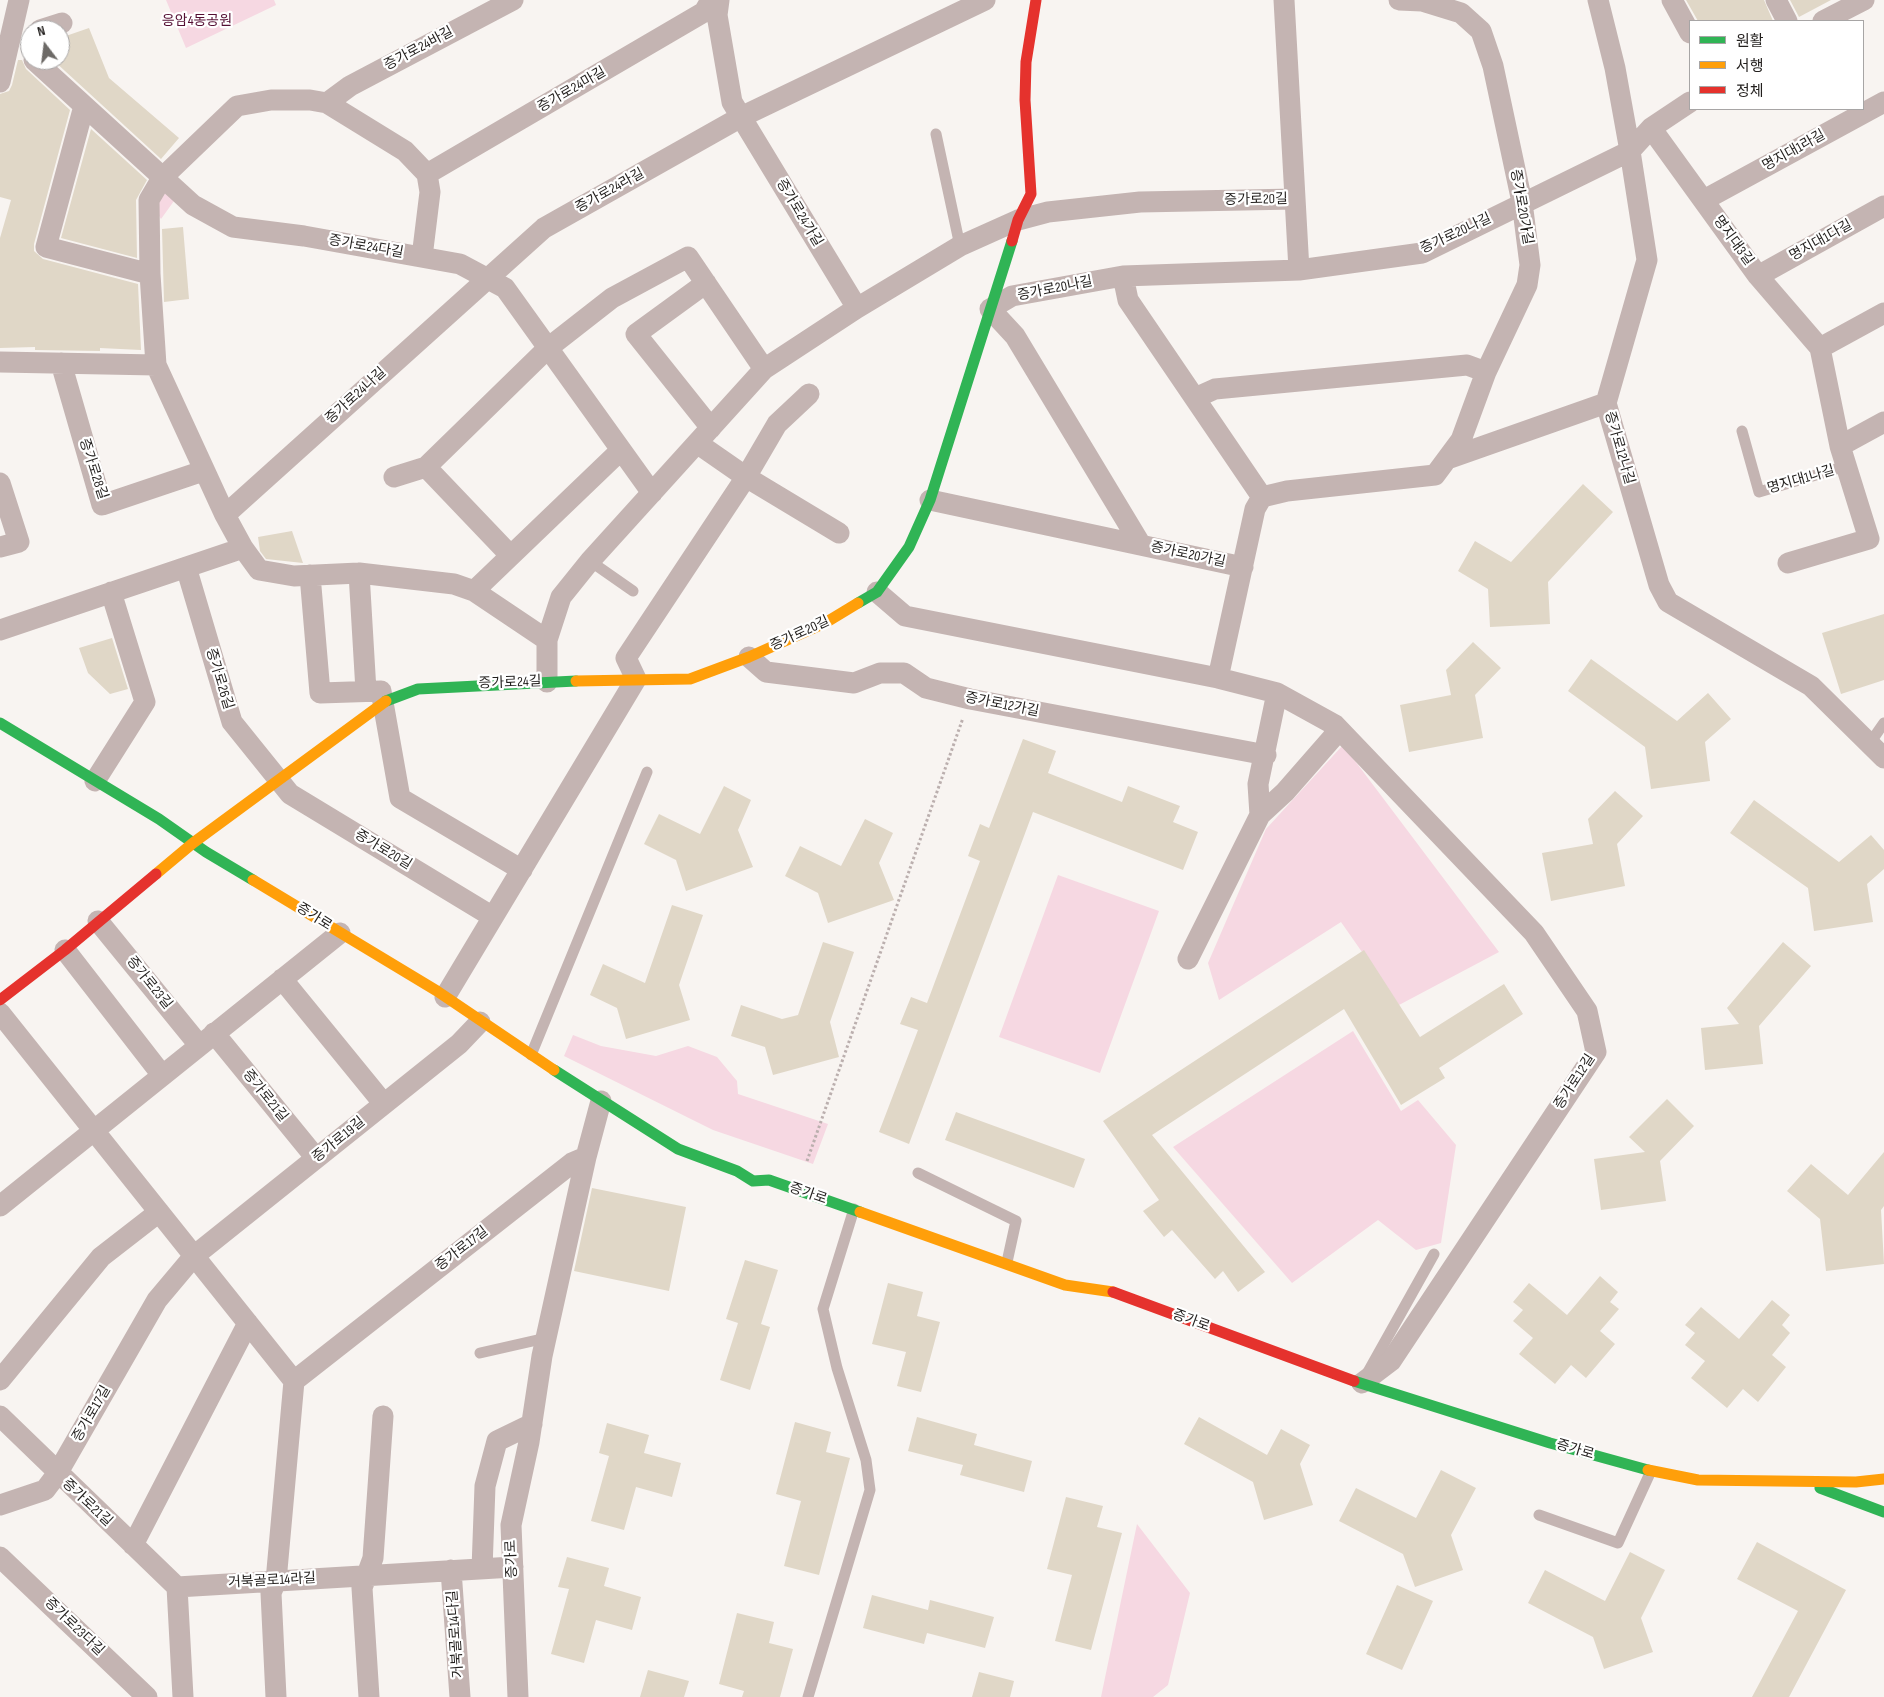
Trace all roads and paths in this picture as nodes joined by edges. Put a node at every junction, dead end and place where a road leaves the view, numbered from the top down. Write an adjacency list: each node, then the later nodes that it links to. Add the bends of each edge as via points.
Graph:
1 (19, 0): 17 (street)
2 (513, 0): 21 (street, 증가로24바길, via 350,86)
3 (711, 0): 28 (street, 증가로24마길, via 704,12)
4 (719, 0): 24 (street, via 717,15 732,102)
5 (985, 0): 24 (street, 증가로24라길)
6 (1036, 0): 34 (main road, 증가로20길, via 1026,62 1024,100 1031,194)
7 (1284, 0): 30 (street, 증가로20길)
8 (1399, 0): 13 (street, 증가로20가길)
9 (1598, 0): 27 (street, 증가로12나길, via 1615,68)
10 (1672, 0): 16 (street)
11 (1776, 0): 14 (street)
12 (1864, 0): 15 (street)
13 (1466, 6): 32 (street, 증가로20가길, via 1481,32 1493,66)
14 (1787, 20)
15 (1826, 20)
16 (1689, 31)
17 (13, 36): 19 (street)
18 (45, 70): 23 (street)
19 (0, 82)
20 (1884, 102): 31 (street, 명지대1라길)
21 (327, 103): 28 (street, via 405,151); 29 (street, via 272,100 237,106)
22 (1689, 103): 25 (street)
23 (84, 106): 29 (street); 38 (street, via 46,247)
24 (742, 117): 41 (street, 증가로24라길, via 544,228); 43 (street, 증가로24가길)
25 (1651, 128): 27 (street); 31 (street, 명지대3길)
26 (936, 134): 35 (lane)
27 (1630, 151): 32 (street, 증가로20나길); 55 (street, 증가로12나길, via 1647,260)
28 (428, 174): 36 (street, via 430,192)
29 (162, 178): 36 (street, 증가로24다길, via 194,204 233,226); 38 (street, via 149,200)
30 (1295, 199): 34 (street, 증가로20길, via 1140,202 1048,212); 37 (street)
31 (1704, 200): 40 (street, 명지대3길)
32 (1522, 202): 37 (street, 증가로20나길, via 1422,253); 52 (street, 증가로20가길, via 1530,265 1527,285)
33 (1884, 206): 40 (street, 명지대1다길)
34 (1018, 220): 35 (street); 44 (main road, 증가로20길)
35 (960, 246): 43 (street)
36 (422, 257): 41 (street, 증가로24다길, via 460,264)
37 (1299, 270): 39 (street, 증가로20나길)
38 (150, 274): 50 (street)
39 (1123, 276): 44 (street, 증가로20나길, via 1012,296); 54 (street, via 1128,300)
40 (1758, 276): 47 (street, 명지대3길)
41 (488, 277): 46 (street, 증가로24다길, via 506,288); 71 (street, 증가로24나길)
42 (706, 283): 46 (street, via 688,257 612,298); 51 (street); 58 (street, via 636,334)
43 (857, 308): 51 (street)
44 (990, 309): 70 (main road, 증가로20길); 73 (street, via 1015,336)
45 (1884, 313): 47 (street)
46 (548, 348): 60 (street, 증가로24다길); 63 (street)
47 (1820, 348): 59 (street, 명지대1나길)
48 (0, 362): 49 (street)
49 (60, 363): 50 (street); 64 (street, 증가로28길, via 102,505)
50 (156, 365): 64 (street)
51 (764, 369): 58 (street)
52 (1486, 372): 54 (street, via 1467,365 1215,389); 61 (street, 증가로20가길, via 1461,440)
53 (809, 394): 66 (street, via 777,424)
54 (1195, 398): 69 (street)
55 (1606, 403): 61 (street, 증가로20가길); 99 (street, 증가로12나길, via 1659,585 1668,602 1811,686)
56 (1884, 422): 59 (street, 명지대1나길)
57 (1742, 430): 62 (lane, 명지대1나길, via 1759,492)
58 (704, 436): 66 (street); 68 (street)
59 (1840, 446): 62 (street, 명지대1나길)
60 (621, 450): 68 (street, 증가로24다길); 76 (street)
61 (1447, 458): 69 (street, 증가로20가길, via 1435,475 1287,491)
62 (1846, 466): 78 (street, 명지대1나길, via 1869,539)
63 (426, 467): 65 (street); 76 (street)
64 (203, 471): 71 (street)
65 (394, 477)
66 (746, 477): 72 (street); 91 (street, via 626,658)
67 (0, 483): 74 (street, via 19,542)
68 (652, 493): 77 (street)
69 (1262, 497): 80 (street, 증가로20가길, via 1255,508)
70 (930, 500): 73 (street, 증가로20가길); 86 (main road, 증가로20길, via 909,547)
71 (225, 516): 75 (street)
72 (838, 533)
73 (1141, 545): 80 (street, 증가로20가길)
74 (0, 547)
75 (243, 548): 79 (street); 82 (street, via 259,570 294,576)
76 (510, 555): 84 (street)
77 (590, 561): 83 (lane); 88 (street, via 561,597)
78 (1788, 563)
79 (186, 567): 85 (street); 102 (street, 증가로26길, via 232,722)
80 (1243, 567): 90 (street)
81 (359, 573): 82 (street); 84 (street, via 454,584); 94 (street)
82 (310, 575): 94 (street, via 320,693)
83 (633, 590)
84 (474, 591): 88 (street)
85 (111, 592): 87 (street); 103 (street, via 145,702)
86 (877, 592): 89 (main road, 증가로20길, via 825,623); 90 (street, via 906,616)
87 (0, 630)
88 (547, 640): 92 (street)
89 (749, 657): 91 (main road, 증가로20길, via 690,680); 95 (street, 증가로12가길, via 766,672 854,683 880,673 904,673 926,688)
90 (1218, 678): 93 (street)
91 (636, 679): 92 (main road, 증가로24길); 106 (street)
92 (547, 682): 94 (main road, 증가로24길, via 418,689)
93 (1277, 693): 98 (street); 100 (street)
94 (374, 697): 102 (main road, 증가로24길); 106 (street, via 400,798)
95 (970, 699): 100 (street, 증가로12가길); 125 (path)
96 (1884, 723): 99 (lane)
97 (1, 725): 103 (main road, 증가로)
98 (1335, 725): 104 (street, via 1334,736); 138 (street, 증가로12길, via 1534,933 1587,1011 1596,1052 1391,1360)
99 (1877, 750)
100 (1266, 755): 104 (street, via 1258,784)
101 (647, 772): 118 (lane)
102 (276, 780): 105 (main road, 증가로24길); 107 (street, 증가로20길, via 290,794)
103 (95, 781): 105 (main road, 증가로)
104 (1260, 816): 111 (street)
105 (193, 843): 108 (main road); 109 (main road, 증가로)
106 (522, 870): 107 (street)
107 (493, 917): 113 (street)
108 (98, 921): 110 (main road); 117 (street, 증가로23길)
109 (340, 933): 112 (street); 113 (main road, 증가로)
110 (65, 950): 114 (main road); 119 (street)
111 (1188, 959)
112 (282, 979): 117 (street); 121 (street)
113 (445, 997): 116 (main road, 증가로)
114 (0, 1000)
115 (0, 1013): 122 (street)
116 (480, 1022): 118 (main road, 증가로); 121 (street, 증가로19길, via 459,1044)
117 (207, 1039): 119 (street); 124 (street, 증가로21길)
118 (531, 1055): 120 (main road, 증가로)
119 (162, 1075): 122 (street)
120 (601, 1101): 123 (street); 128 (main road, 증가로, via 678,1149 737,1171 753,1181 769,1180)
121 (384, 1104): 124 (street, 증가로19길)
122 (93, 1129): 127 (street); 129 (street)
123 (586, 1157): 134 (street, 증가로); 137 (street, 증가로17길, via 572,1163)
124 (316, 1158): 131 (street, 증가로19길)
125 (807, 1162)
126 (918, 1173): 132 (lane, via 1016,1221)
127 (0, 1206)
128 (854, 1209): 132 (main road, 증가로); 163 (lane, via 823,1309 837,1368 866,1460 870,1490)
129 (159, 1212): 131 (street); 136 (street, via 101,1256)
130 (1434, 1254): 138 (lane)
131 (194, 1256): 133 (street); 143 (street, 증가로17길, via 157,1300)
132 (1007, 1262): 138 (main road, 증가로, via 1065,1285 1108,1290)
133 (248, 1323): 137 (street); 149 (street)
134 (546, 1338): 135 (lane); 141 (street, 증가로)
135 (480, 1353)
136 (0, 1380)
137 (294, 1381): 155 (street)
138 (1362, 1383): 142 (main road, 증가로, via 1550,1443)
139 (0, 1416): 143 (street, 증가로21길)
140 (383, 1416): 154 (street, via 373,1558)
141 (532, 1424): 151 (street, 증가로, via 511,1525); 152 (street, via 497,1441 485,1486)
142 (1651, 1471): 145 (main road, 증가로, via 1698,1480); 148 (lane, via 1618,1543)
143 (57, 1474): 146 (street, via 45,1490); 149 (street, 증가로21길)
144 (1884, 1479): 145 (main road, 증가로)
145 (1802, 1482): 147 (main road)
146 (0, 1506)
147 (1884, 1512)
148 (1539, 1515)
149 (132, 1545): 156 (street, 증가로21길)
150 (0, 1557): 157 (street, 증가로23다길)
151 (512, 1567): 152 (street, 거북골로14라길); 162 (street, 증가로)
152 (482, 1569): 153 (street, 거북골로14라길)
153 (451, 1570): 154 (street, 거북골로14라길); 161 (street, 거북골로14다길)
154 (367, 1575): 155 (street, 거북골로14라길); 160 (street, via 362,1588)
155 (276, 1580): 156 (street, 거북골로14라길); 159 (street, via 270,1593)
156 (176, 1587): 158 (street)
157 (147, 1697)
158 (184, 1697)
159 (276, 1697)
160 (369, 1697)
161 (460, 1697)
162 (518, 1697)
163 (808, 1697)

